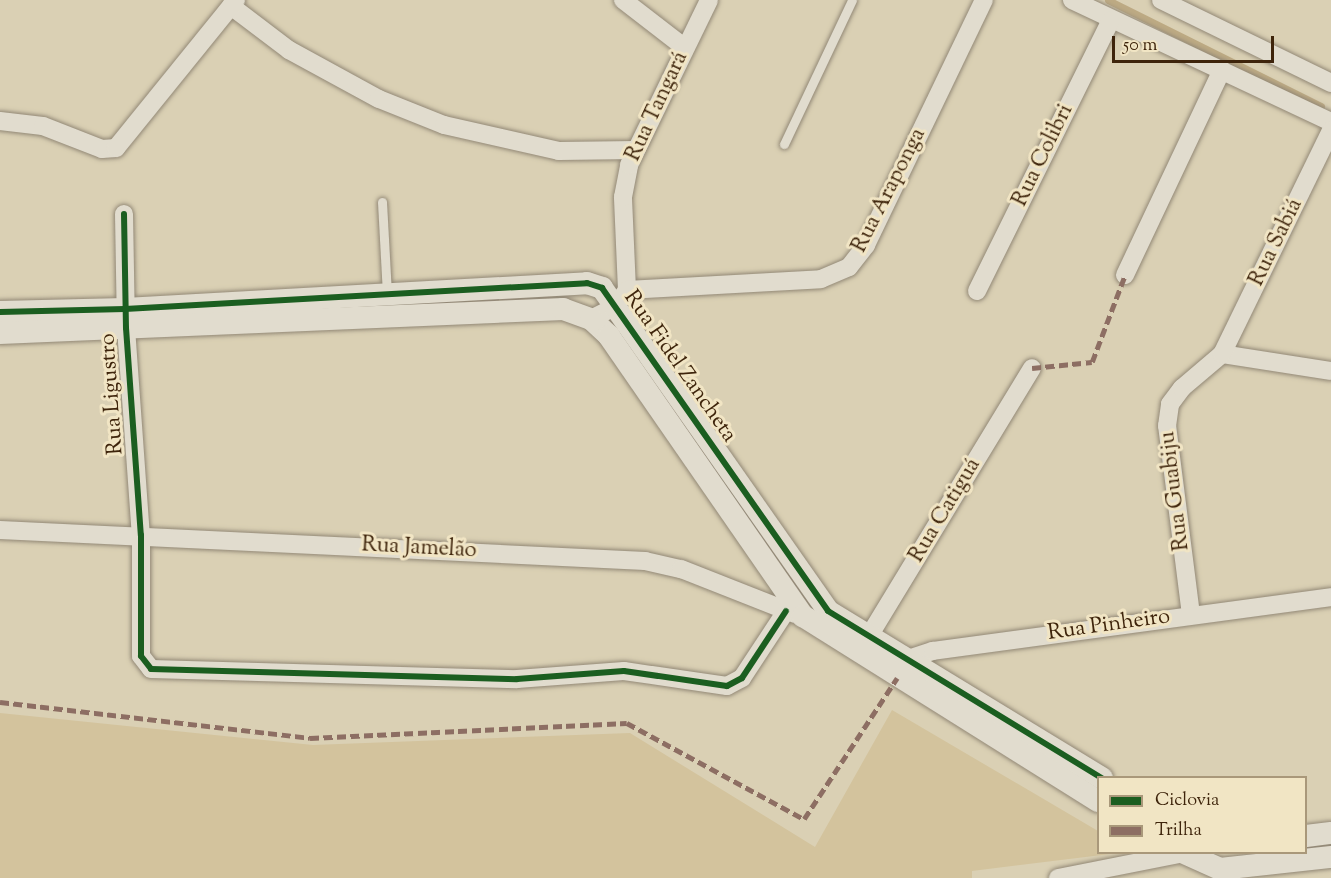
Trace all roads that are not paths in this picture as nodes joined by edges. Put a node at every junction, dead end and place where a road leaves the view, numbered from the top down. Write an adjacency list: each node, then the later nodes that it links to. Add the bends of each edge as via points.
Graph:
1 (623, 0): 9 (street)
2 (709, 0): 9 (street, Rua Tangará)
3 (852, 0): 15 (lane)
4 (984, 0): 22 (street, Rua Araponga, via 866,245 849,267 821,279)
5 (1072, 0): 8 (street)
6 (1161, 0): 11 (street)
7 (233, 3): 12 (street, via 123,143 110,150 43,126); 16 (street, via 290,50 379,99 444,125 559,151)
8 (1111, 20): 10 (street); 20 (street, Rua Colibri)
9 (686, 48): 16 (street, Rua Tangará)
10 (1222, 70): 13 (street); 19 (street)
11 (1331, 83)
12 (0, 121)
13 (1331, 122)
14 (1331, 131): 27 (street, Rua Sabiá)
15 (784, 144)
16 (636, 150): 22 (street, Rua Tangará, via 623,197)
17 (382, 202): 21 (lane)
18 (124, 214): 24 (street, Rua Ligustro)
19 (1125, 275)
20 (977, 291)
21 (387, 294): 22 (street, Rua Fidel Zancheta, via 587,283); 24 (street, Rua Fidel Zancheta)
22 (621, 299): 25 (street, Rua Araponga); 33 (street, Rua Fidel Zancheta)
23 (0, 312): 24 (street, Rua Fidel Zancheta)
24 (126, 319): 25 (street, Rua Fidel Zancheta, via 563,309); 26 (street, Rua Fidel Zancheta); 31 (street, Rua Ligustro)
25 (591, 319): 34 (street, Rua Fidel Zancheta, via 609,336)
26 (0, 333)
27 (1222, 354): 29 (street); 35 (street, Rua Guabiju, via 1182,388 1170,405 1167,426)
28 (1032, 368): 36 (street, Rua Catiguá)
29 (1331, 371)
30 (0, 530): 31 (street, Rua Jamelão)
31 (141, 535): 34 (street, Rua Jamelão, via 645,561 681,569); 34 (street, Rua Ligustro, via 141,656 151,669 160,671 517,679 624,672 727,686 742,678)
32 (1331, 597): 35 (street, Rua Pinheiro)
33 (828, 611): 34 (street); 36 (street, Rua Fidel Zancheta)
34 (794, 613): 37 (street, Rua Fidel Zancheta)
35 (1191, 615): 38 (street, Rua Pinheiro, via 933,651)
36 (871, 634): 37 (street, Rua Catiguá); 38 (street, Rua Fidel Zancheta)
37 (858, 653): 39 (street, Rua Fidel Zancheta)
38 (911, 658): 39 (street); 40 (street, Rua Fidel Zancheta)
39 (897, 678): 41 (street, Rua Fidel Zancheta)
40 (1100, 776)
41 (1097, 800)
42 (1331, 833): 43 (street)
43 (1307, 836)
44 (1181, 854): 47 (street)
45 (1188, 854): 46 (street, via 1220,869)
46 (1331, 857)
47 (1058, 878)

